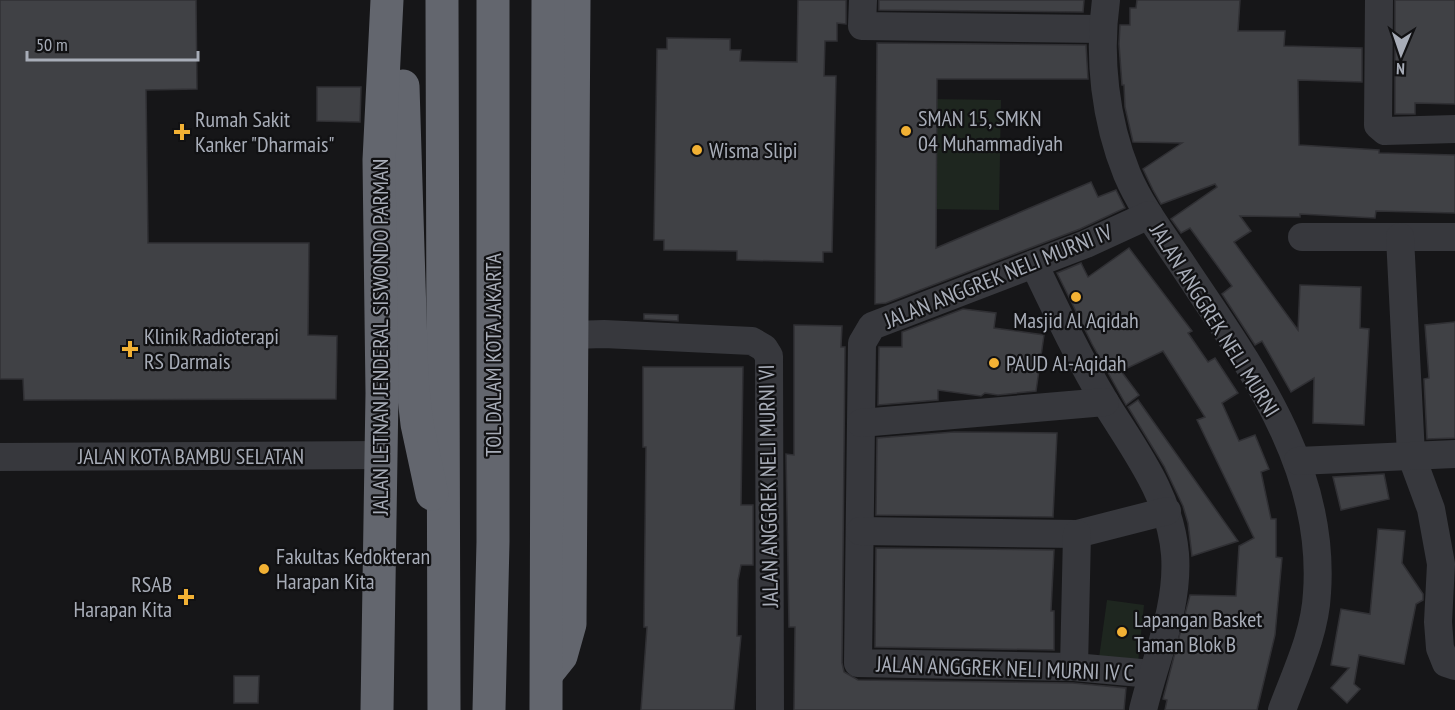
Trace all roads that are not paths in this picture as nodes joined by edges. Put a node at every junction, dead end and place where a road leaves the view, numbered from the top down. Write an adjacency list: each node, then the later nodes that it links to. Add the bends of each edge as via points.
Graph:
1 (387, 0): 24 (highway, JALAN LETNAN JENDERAL SISWONDO PARMAN, via 379,160)
2 (397, 0): 31 (highway, via 412,380 426,474)
3 (442, 0): 31 (highway)
4 (493, 0): 39 (highway, TOL DALAM KOTA JAKARTA)
5 (548, 0): 12 (highway)
6 (574, 0): 11 (highway)
7 (1107, 0): 10 (street, JALAN ANGGREK NELI MURNI)
8 (1379, 0): 13 (street, via 1378,125 1384,131)
9 (863, 13): 10 (street)
10 (1102, 29): 15 (street, JALAN ANGGREK NELI MURNI, via 1112,130 1128,176)
11 (575, 92): 12 (highway); 14 (highway)
12 (547, 126): 14 (highway); 36 (highway)
13 (1455, 129)
14 (573, 154): 20 (highway)
15 (1149, 215): 19 (street, JALAN ANGGREK NELI MURNI IV); 27 (street, JALAN ANGGREK NELI MURNI, via 1266,391)
16 (1302, 237): 17 (street)
17 (1400, 237): 18 (street); 25 (street)
18 (1455, 237)
19 (1034, 264): 21 (street); 22 (street, JALAN ANGGREK NELI MURNI IV, via 872,326 862,343)
20 (572, 335): 36 (highway, via 570,624 561,656); 41 (street, JALAN ANGGREK NELI MURNI VI, via 752,341 769,356)
21 (1105, 402): 22 (street); 28 (street, via 1131,439)
22 (861, 423): 29 (street, JALAN ANGGREK NELI MURNI IV)
23 (1455, 454): 25 (street)
24 (381, 455): 26 (street, JALAN KOTA BAMBU SELATAN); 37 (highway, JALAN LETNAN JENDERAL SISWONDO PARMAN)
25 (1411, 455): 27 (street); 33 (street, via 1431,509 1441,564 1440,648 1446,663)
26 (0, 457)
27 (1298, 461): 43 (street, JALAN ANGGREK NELI MURNI, via 1313,524 1317,594 1313,625)
28 (1167, 511): 30 (street); 35 (street, via 1175,555 1173,596)
29 (860, 531): 30 (street); 32 (street, JALAN ANGGREK NELI MURNI IV)
30 (1077, 534): 34 (street)
31 (446, 542): 38 (highway)
32 (858, 663): 34 (street, JALAN ANGGREK NELI MURNI IV C)
33 (1455, 666)
34 (1074, 667): 35 (street, JALAN ANGGREK NELI MURNI IV C)
35 (1152, 674): 42 (street)
36 (545, 676): 40 (highway)
37 (377, 710)
38 (444, 710)
39 (489, 710)
40 (546, 710)
41 (770, 710)
42 (1143, 710)
43 (1282, 710)

